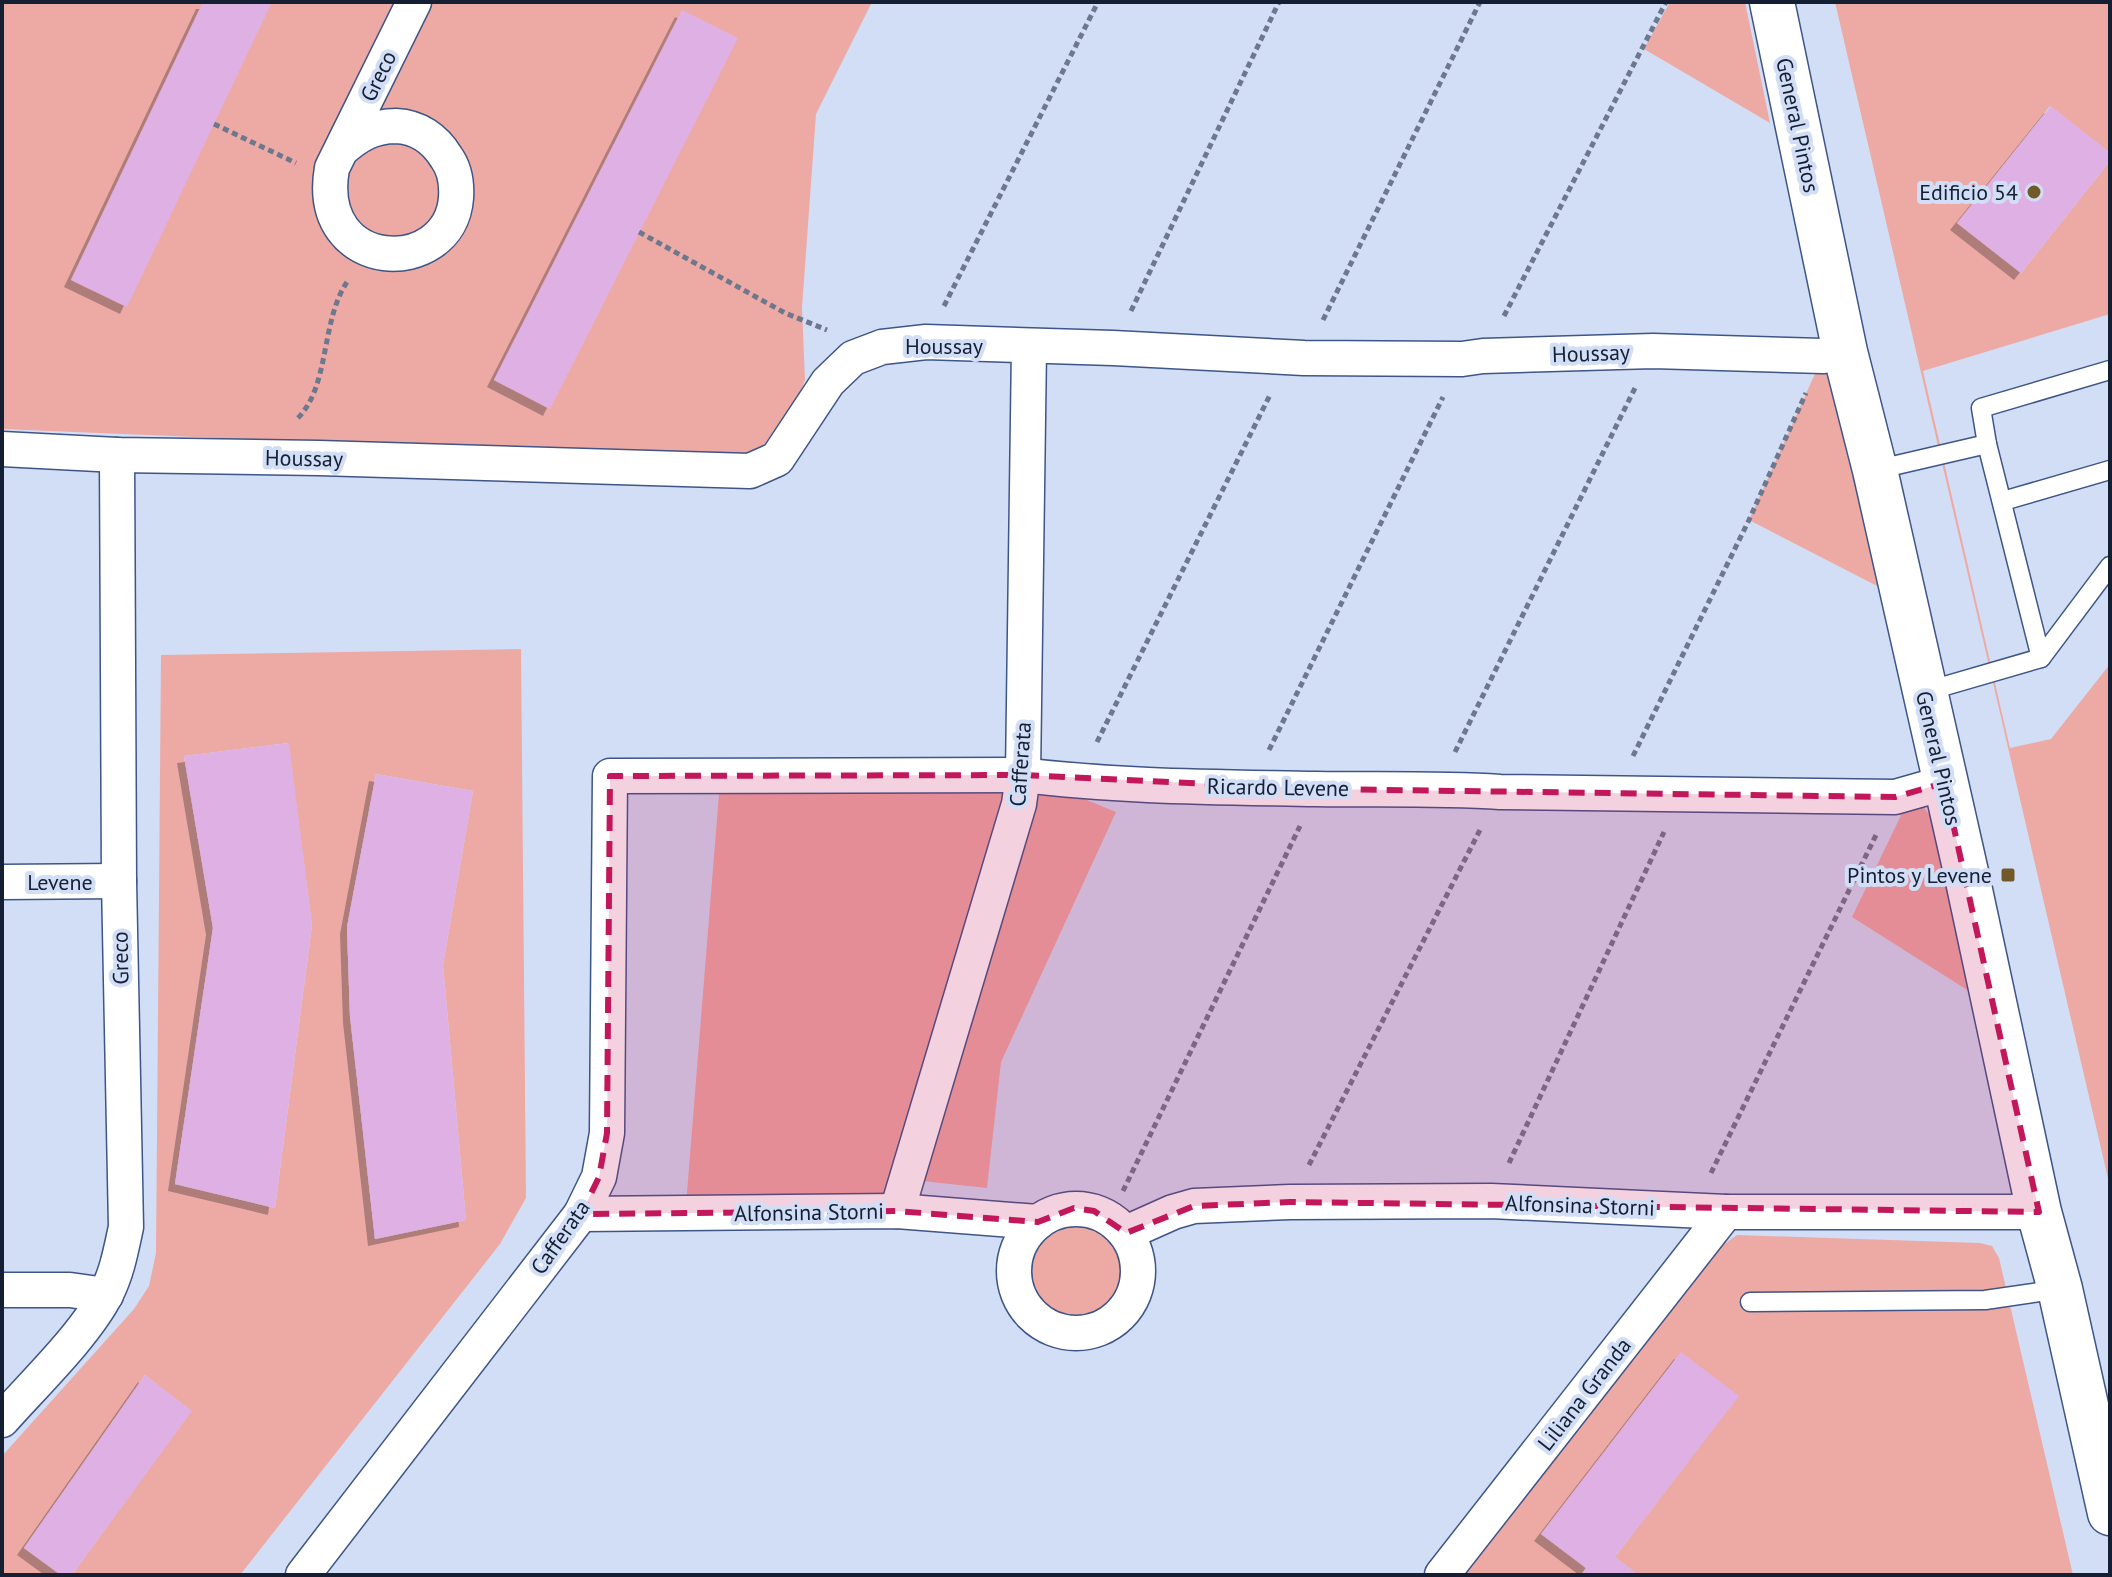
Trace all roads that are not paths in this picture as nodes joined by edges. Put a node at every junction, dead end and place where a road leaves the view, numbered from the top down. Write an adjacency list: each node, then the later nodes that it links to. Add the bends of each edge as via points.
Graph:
1 (414, 2): 3 (street, Greco)
2 (1772, 2): 5 (street, General Pintos)
3 (341, 150): 3 (street, Greco, via 377,127 399,126 438,144 457,183 448,224 414,251 374,252 355,242 331,209 328,189)
4 (1029, 347): 5 (street, Houssay, via 1296,357 1653,351); 9 (street, Houssay, via 926,342 882,347 853,358 828,382 777,459 750,471); 16 (street, Cafferata)
5 (1834, 354): 10 (street, General Pintos)
6 (2110, 370): 7 (lane, via 1981,408)
7 (1987, 444): 10 (lane); 12 (lane)
8 (2, 449): 9 (street, Houssay)
9 (117, 455): 19 (street, Greco)
10 (1875, 470): 15 (street, General Pintos)
11 (2110, 470): 12 (lane)
12 (2003, 501): 14 (lane)
13 (2110, 566): 14 (lane)
14 (2041, 658): 15 (lane)
15 (1924, 692): 18 (street, General Pintos)
16 (1023, 775): 17 (street, Ricardo Levene); 18 (street, Ricardo Levene, via 1318,789 1895,797); 21 (street, Cafferata, via 1019,804)
17 (610, 776): 24 (street, Cafferata, via 607,1133 599,1177)
18 (1944, 783): 23 (street, General Pintos)
19 (119, 881): 20 (street, Levene); 29 (street, Greco, via 126,1227)
20 (2, 882)
21 (897, 1211): 24 (street, Alfonsina Storni); 25 (street, Alfonsina Storni)
22 (1709, 1211): 23 (street, Alfonsina Storni); 26 (street, Alfonsina Storni, via 1491,1201 1290,1202 1194,1206); 35 (street, Liliana Granda)
23 (2039, 1212): 27 (street, General Pintos)
24 (581, 1214): 34 (street, Cafferata)
25 (1038, 1222): 26 (street, Alfonsina Storni, via 1074,1208 1094,1211); 26 (street, via 1015,1253 1017,1293 1041,1323 1078,1334 1114,1321 1136,1289 1135,1250)
26 (1114, 1224)
27 (2060, 1289): 30 (lane, via 1985,1300); 32 (street, General Pintos)
28 (2, 1290): 29 (street)
29 (106, 1295): 31 (street, Greco)
30 (1750, 1302)
31 (2, 1420)
32 (2102, 1435): 33 (street, General Pintos)
33 (2110, 1513)
34 (303, 1575)
35 (1442, 1575)

